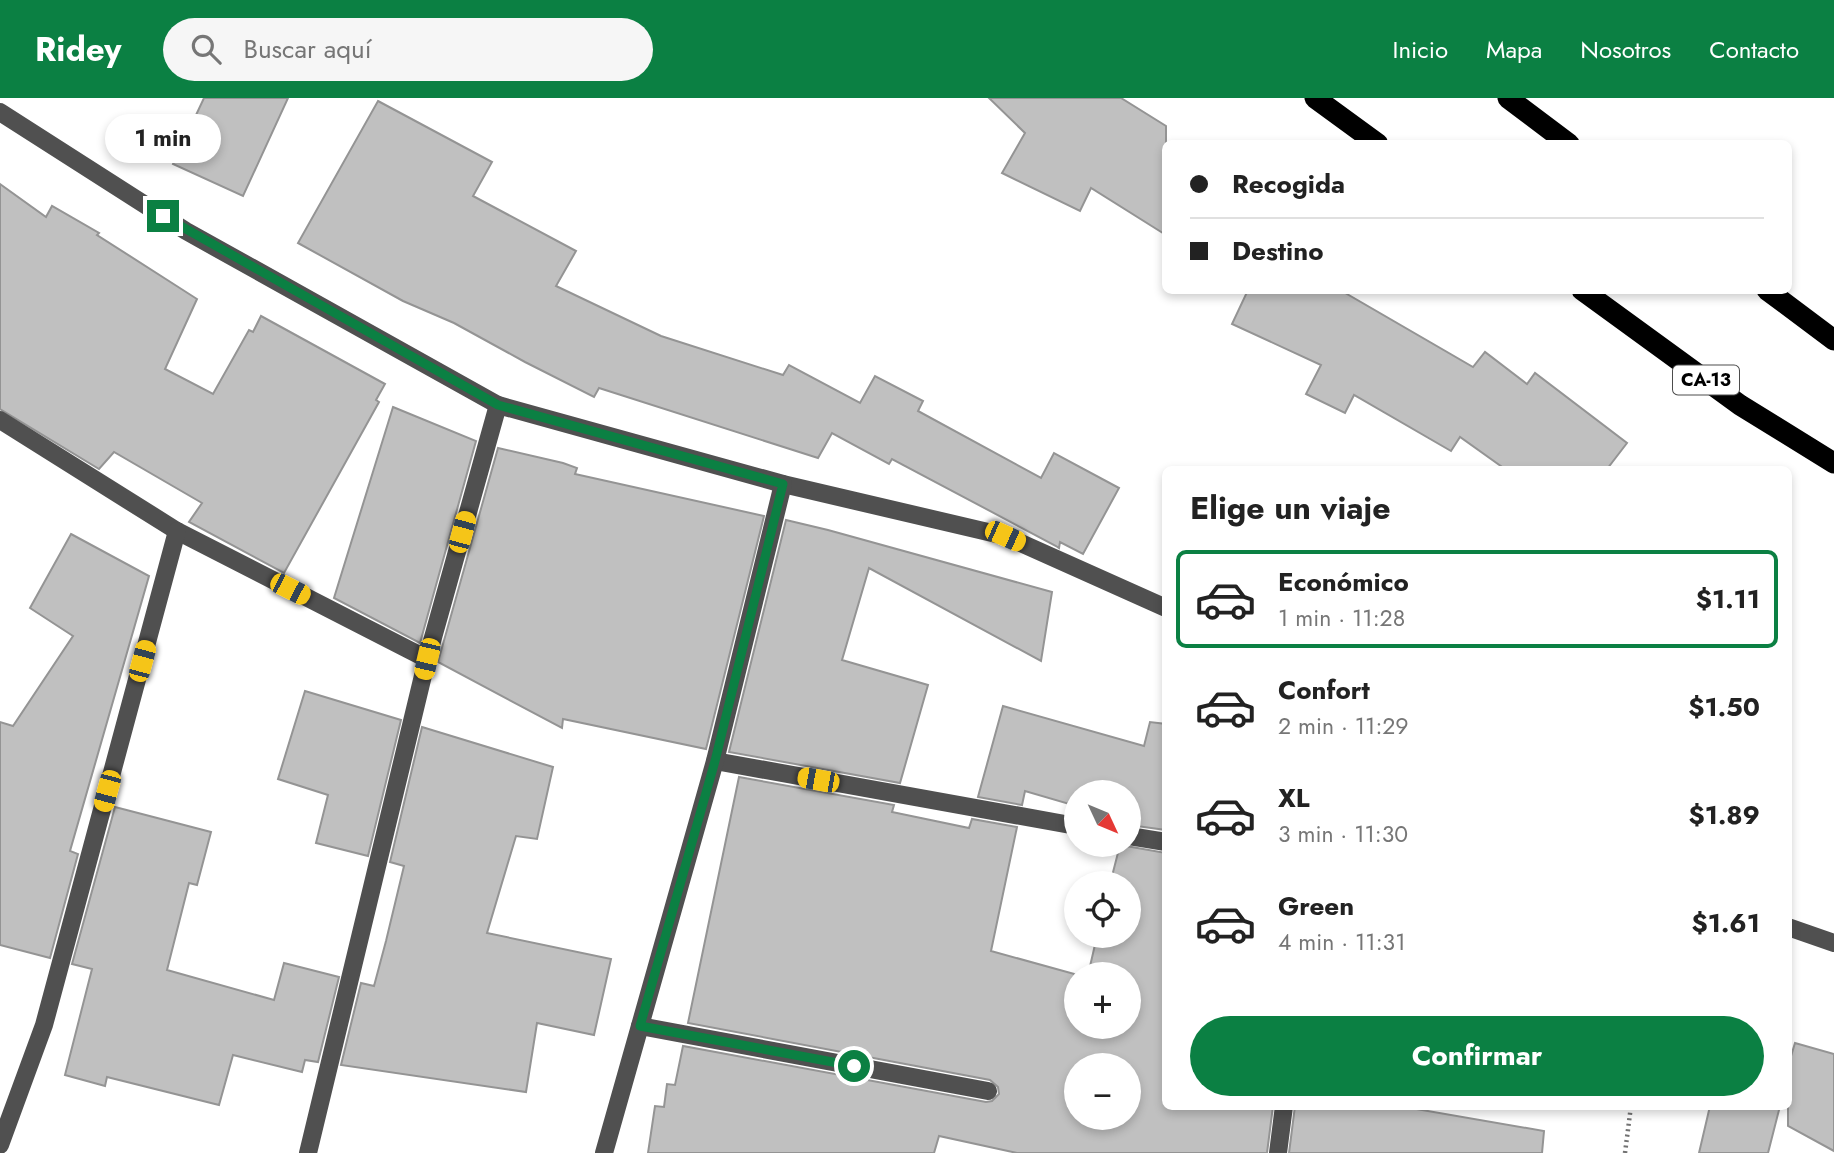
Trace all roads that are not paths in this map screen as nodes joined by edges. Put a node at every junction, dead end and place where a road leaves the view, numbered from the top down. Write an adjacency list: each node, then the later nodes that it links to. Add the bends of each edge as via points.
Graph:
1 (1315, 98): 4 (highway)
2 (1508, 98): 5 (highway)
3 (0, 112): 9 (street, via 186,231)
4 (1373, 140)
5 (1564, 140)
6 (1587, 294): 11 (highway, CA-13, via 1740,405)
7 (1772, 294): 8 (highway)
8 (1834, 340)
9 (498, 405): 12 (street); 15 (street)
10 (0, 420): 13 (street)
11 (1834, 463)
12 (783, 484): 14 (street, via 1005,536); 16 (street)
13 (177, 531): 15 (street); 25 (street, via 44,1025)
14 (1162, 606)
15 (427, 659): 26 (street)
16 (715, 761): 17 (street); 22 (street)
17 (1064, 824)
18 (1141, 838): 19 (street)
19 (1162, 841)
20 (1792, 928): 21 (street)
21 (1834, 943)
22 (640, 1026): 23 (street); 27 (street)
23 (988, 1091)
24 (1283, 1110): 28 (street)
25 (0, 1145)
26 (308, 1153)
27 (604, 1153)
28 (1278, 1153)

